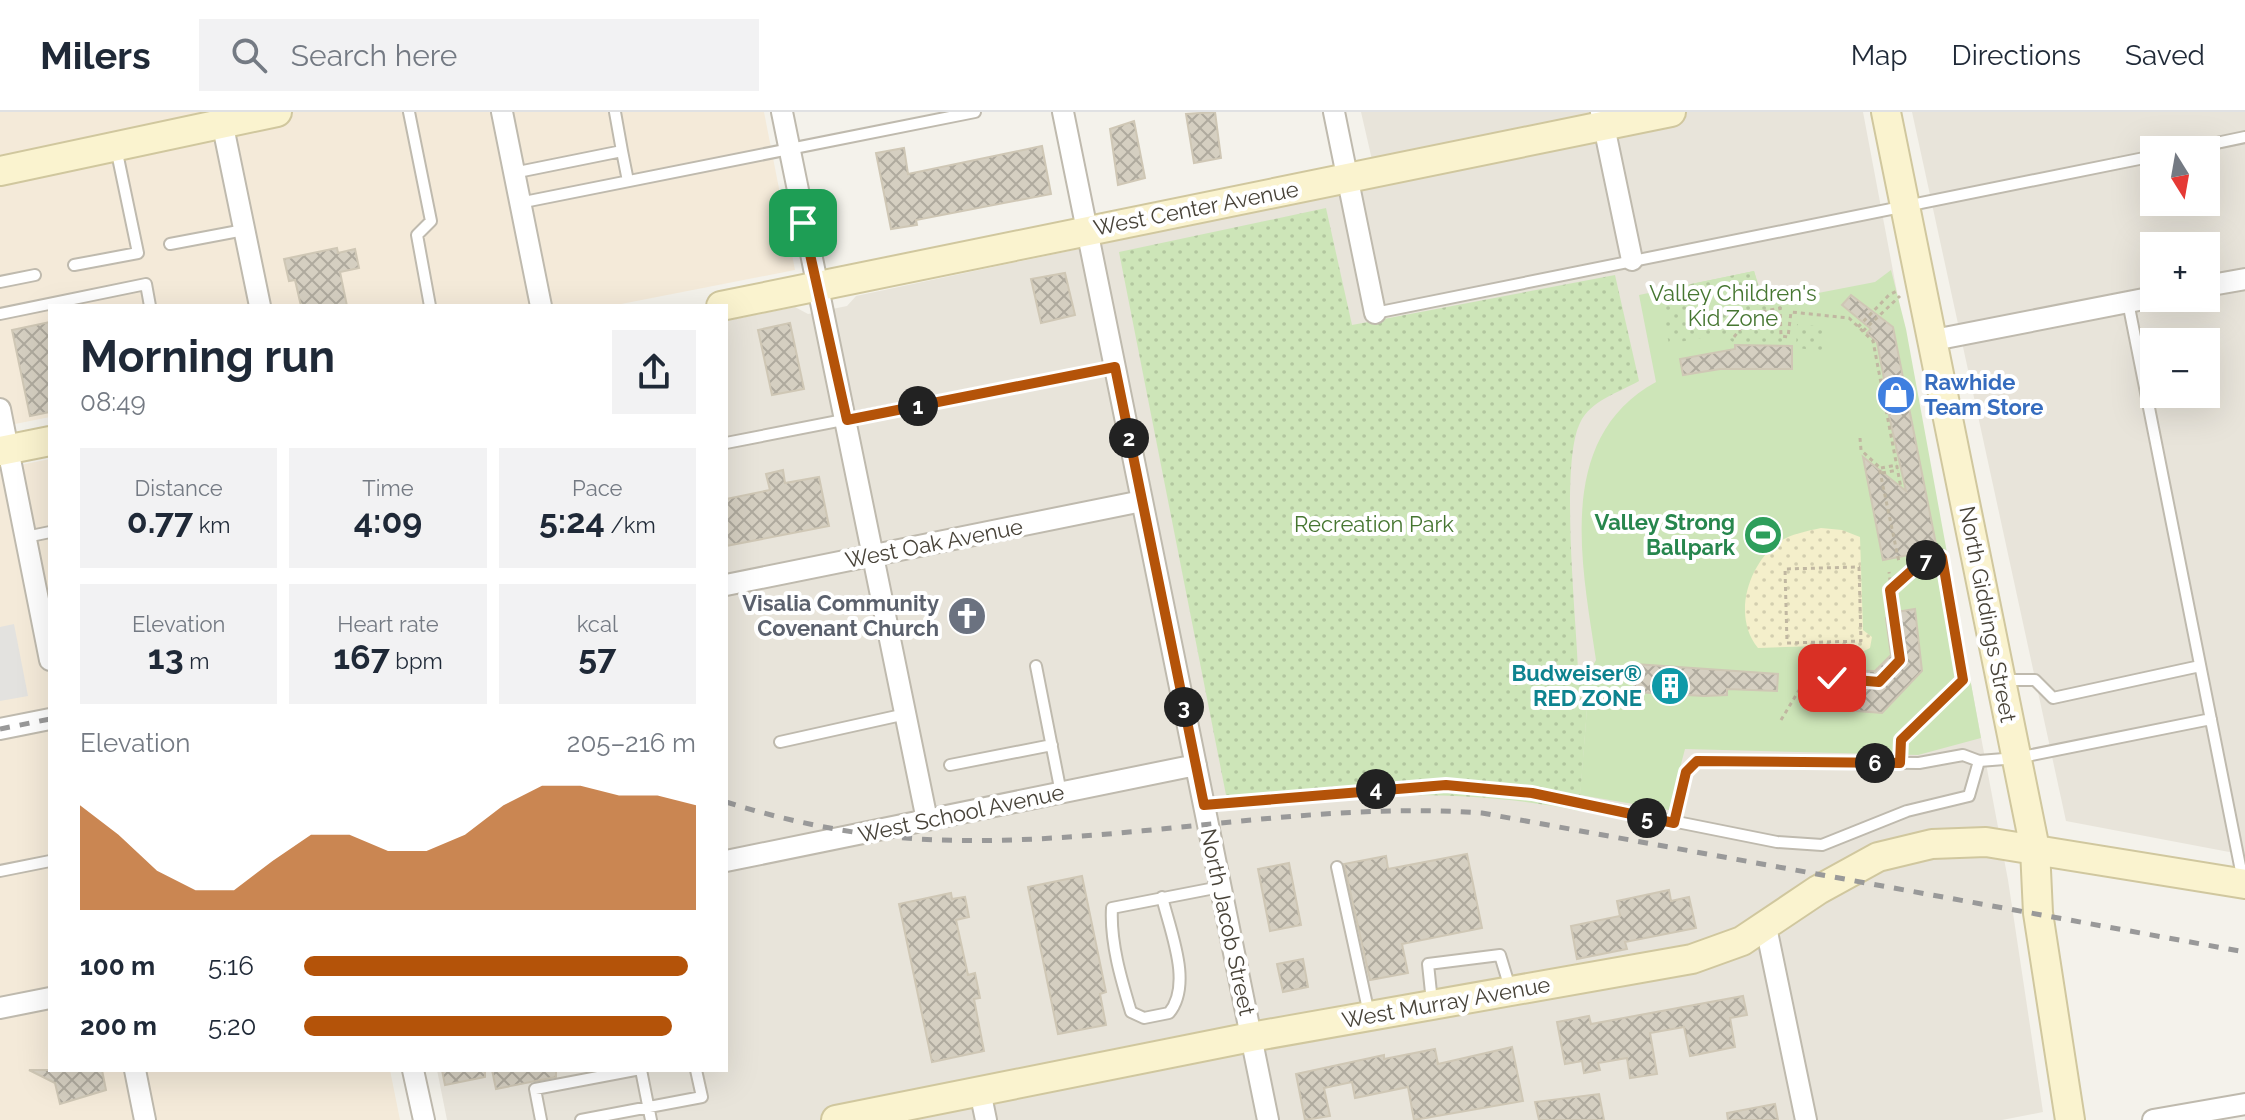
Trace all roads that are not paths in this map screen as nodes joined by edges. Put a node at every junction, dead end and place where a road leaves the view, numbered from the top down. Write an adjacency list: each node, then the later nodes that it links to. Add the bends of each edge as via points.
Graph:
1 (277, 112): 11 (street)
2 (409, 112): 41 (lane, via 431,221 417,235)
3 (502, 112): 20 (street)
4 (615, 112): 17 (lane)
5 (782, 112): 16 (street)
6 (975, 112): 16 (lane)
7 (1063, 112): 25 (street, North Jacob Street)
8 (1334, 112): 21 (street)
9 (1671, 112): 12 (street, West Center Avenue)
10 (1886, 112): 24 (street, North Giddings Street)
11 (222, 117): 15 (street); 26 (street)
12 (1603, 119): 21 (street, West Center Avenue); 28 (street)
13 (2245, 137): 14 (lane)
14 (2220, 142)
15 (116, 146): 19 (street); 29 (lane, via 138,253)
16 (789, 149): 22 (lane); 34 (street)
17 (622, 151): 20 (lane); 22 (lane)
18 (2140, 159): 24 (lane)
19 (0, 171)
20 (513, 173): 23 (street)
21 (1347, 178): 25 (street, West Center Avenue); 44 (street)
22 (628, 181): 23 (lane)
23 (519, 203): 42 (street)
24 (1907, 206): 28 (lane); 46 (street, North Giddings Street)
25 (1087, 229): 34 (street, West Center Avenue); 47 (street, North Jacob Street)
26 (244, 230): 27 (lane); 40 (street)
27 (170, 244)
28 (1632, 260): 44 (lane)
29 (74, 265)
30 (35, 275): 32 (lane)
31 (2245, 279): 33 (street)
32 (0, 282)
33 (2220, 283)
34 (819, 286): 43 (street, West Center Avenue); 49 (street)
35 (2140, 300): 36 (street)
36 (2128, 302): 46 (street); 61 (lane)
37 (48, 304): 45 (lane)
38 (49, 304): 39 (lane, via 146,284)
39 (150, 304)
40 (260, 304)
41 (430, 304)
42 (541, 304)
43 (728, 305)
44 (1375, 313)
45 (0, 314)
46 (1934, 340): 62 (street, North Giddings Street)
47 (1115, 367): 49 (lane); 53 (street, North Jacob Street)
48 (0, 409): 52 (street)
49 (847, 420): 51 (lane); 56 (street)
50 (48, 441): 52 (street)
51 (728, 443)
52 (4, 450): 55 (street)
53 (1142, 501): 56 (street, West Oak Avenue); 73 (street, North Jacob Street)
54 (48, 532): 55 (lane)
55 (26, 537): 59 (street)
56 (874, 556): 58 (street, West Oak Avenue); 63 (street)
57 (1929, 559): 71 (lane, via 1942,557 1963,680 1901,740)
58 (728, 585)
59 (48, 650)
60 (1036, 666): 68 (lane)
61 (2200, 666): 62 (lane, via 2053,698 2035,680); 65 (lane)
62 (2002, 680): 69 (street, North Giddings Street)
63 (906, 714): 67 (lane); 76 (street)
64 (48, 719): 66 (street)
65 (2211, 719): 69 (lane); 83 (lane)
66 (0, 729)
67 (780, 742)
68 (1052, 745): 72 (lane); 74 (lane)
69 (2017, 758): 70 (lane); 78 (street, North Giddings Street)
70 (1979, 761): 71 (lane, via 1963,755); 77 (lane, via 1969,796 1907,811 1822,845)
71 (1900, 763): 77 (lane, via 1697,761 1686,772)
72 (950, 765)
73 (1196, 765): 74 (street, West School Avenue); 75 (street, North Jacob Street)
74 (1061, 793): 76 (street, West School Avenue)
75 (1204, 805): 77 (lane, via 1446,785 1532,793); 84 (street, North Jacob Street)
76 (927, 820): 80 (street, West School Avenue)
77 (1674, 823)
78 (2035, 849): 83 (street, West Murray Avenue); 86 (street, West Murray Avenue, via 1957,841 1905,849 1841,876); 111 (street, North Giddings Street, via 2038,913)
79 (48, 861): 82 (lane)
80 (728, 861)
81 (1337, 867): 91 (lane)
82 (0, 871)
83 (2244, 884)
84 (1220, 887): 85 (lane); 92 (street, North Jacob Street)
85 (1162, 897): 85 (lane, via 1112,908 1124,990 1131,1012 1144,1018 1169,1013 1181,986)
86 (1766, 927): 87 (street, West Murray Avenue, via 1692,959); 110 (street)
87 (1510, 990): 89 (street, West Murray Avenue); 89 (lane, via 1500,955 1428,964)
88 (48, 998): 90 (street)
89 (1432, 1004): 91 (street, West Murray Avenue)
90 (0, 1008)
91 (1369, 1016): 92 (street, West Murray Avenue)
92 (1251, 1037): 98 (street, West Murray Avenue); 109 (street, North Jacob Street)
93 (135, 1072): 102 (street)
94 (413, 1072): 103 (street)
95 (627, 1072): 104 (lane, via 535,1089)
96 (639, 1072): 100 (lane)
97 (696, 1072): 100 (lane, via 702,1097)
98 (980, 1091): 107 (street, West Murray Avenue); 108 (street)
99 (2245, 1104): 101 (street)
100 (649, 1107): 105 (lane); 106 (lane)
101 (2178, 1118): 112 (street)
102 (145, 1120)
103 (424, 1120)
104 (541, 1120)
105 (581, 1120)
106 (651, 1120)
107 (836, 1120)
108 (986, 1120)
109 (1268, 1120)
110 (1806, 1120)
111 (2070, 1120)
112 (2153, 1120)

